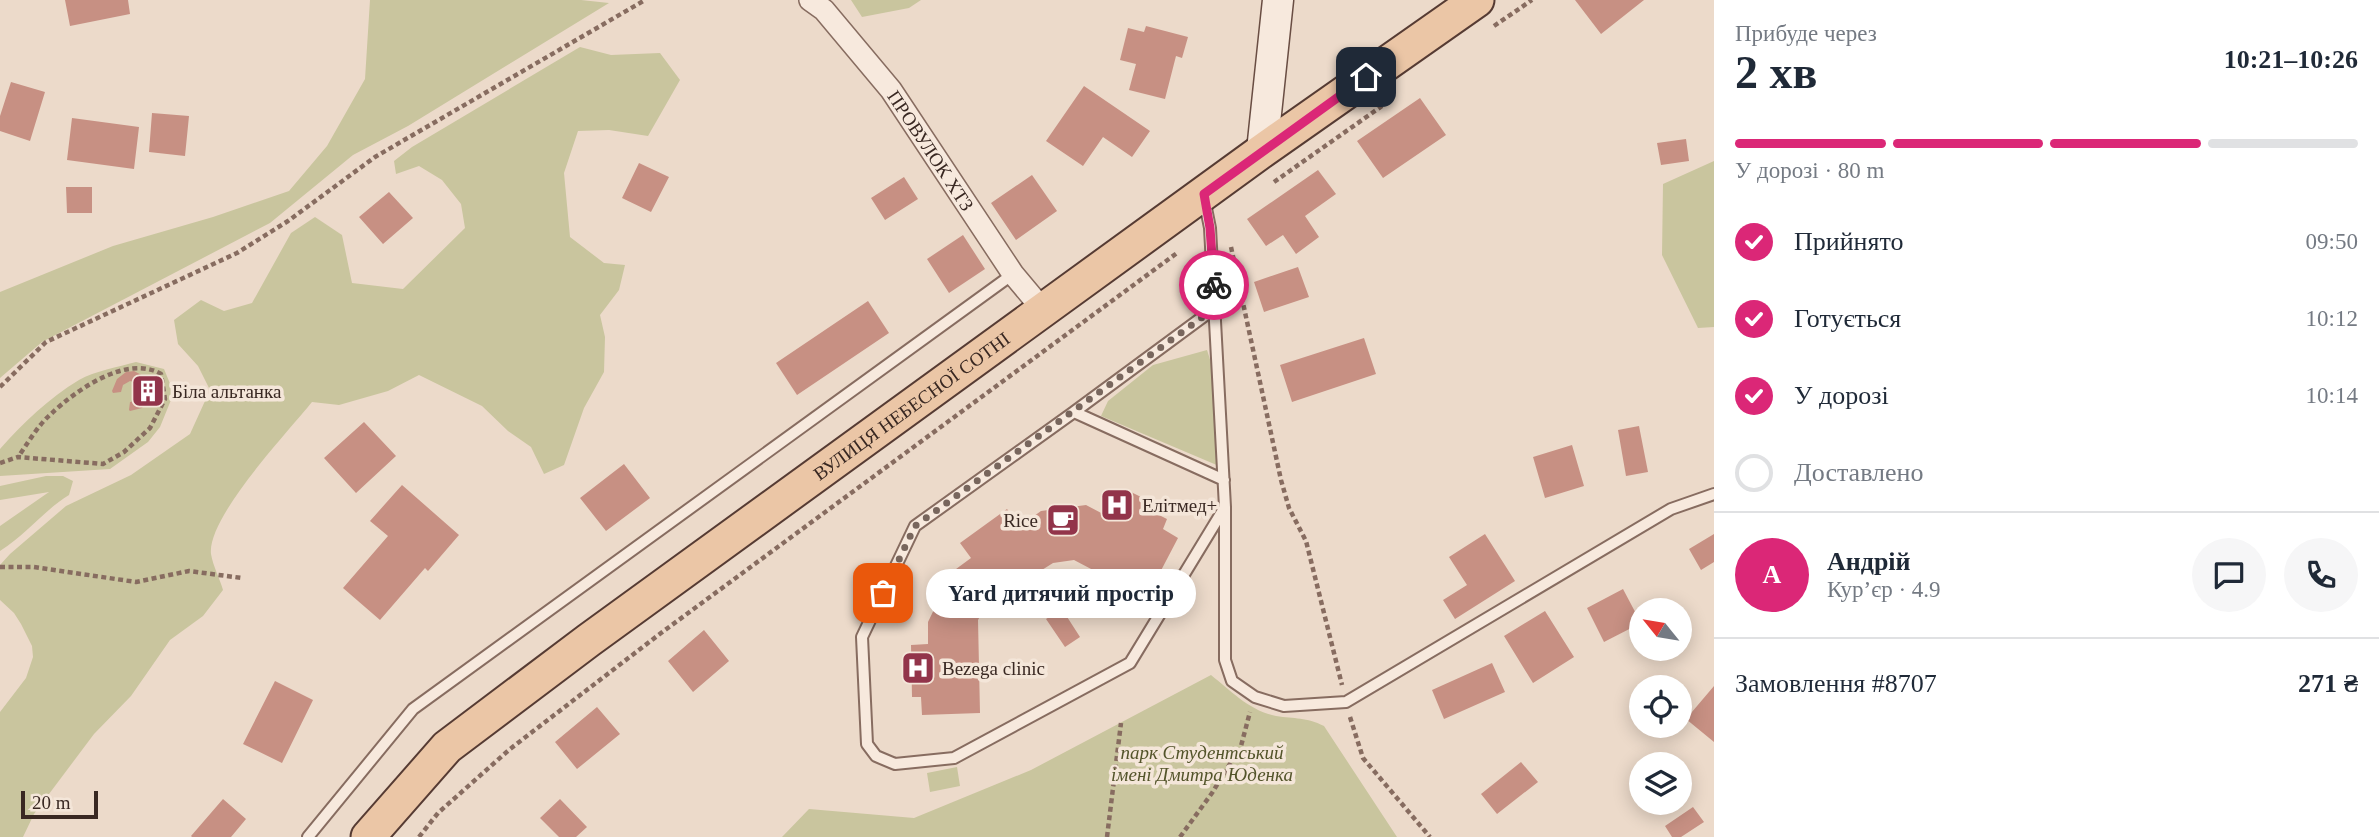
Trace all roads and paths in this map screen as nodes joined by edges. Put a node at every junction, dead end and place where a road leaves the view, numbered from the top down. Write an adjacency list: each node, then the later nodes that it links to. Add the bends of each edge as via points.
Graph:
1 (645, 0): 16 (path, via 376,157 237,253 46,342)
2 (810, 0): 13 (street, ПРОВУЛОК ХТЗ, via 824,10 891,90)
3 (1278, 0): 8 (street)
4 (1477, 0): 8 (main road, ВУЛИЦЯ НЕБЕСНОЇ СОТНІ)
5 (1532, 0): 6 (path)
6 (1488, 31)
7 (1389, 101): 9 (path)
8 (1262, 151): 10 (main road, ВУЛИЦЯ НЕБЕСНОЇ СОТНІ)
9 (1269, 186)
10 (1204, 194): 11 (lane); 15 (main road, ВУЛИЦЯ НЕБЕСНОЇ СОТНІ)
11 (1210, 228): 14 (lane); 30 (path, via 510,749 438,813)
12 (1231, 243): 23 (path)
13 (1013, 274): 15 (street, ПРОВУЛОК ХТЗ); 28 (lane, via 413,709)
14 (1215, 308): 17 (lane); 20 (lane)
15 (1044, 311): 29 (main road, ВУЛИЦЯ НЕБЕСНОЇ СОТНІ, via 447,747)
16 (0, 387)
17 (1074, 412): 20 (lane); 22 (lane, via 915,526 862,637 867,744 876,756 894,764 954,758 1130,663)
18 (18, 457): 18 (path, via 103,464 124,452 150,428 165,400 161,374 151,368 124,369 87,385 49,415); 19 (path)
19 (0, 463)
20 (1224, 480): 22 (lane)
21 (1714, 494): 26 (lane, via 1671,509 1346,702 1284,706)
22 (1225, 507): 26 (lane, via 1224,660 1231,681)
23 (1289, 508)
24 (0, 567): 25 (path, via 34,567 135,582 189,570)
25 (242, 578)
26 (1255, 697): 32 (path, via 1241,746)
27 (1121, 723): 31 (path)
28 (308, 837)
29 (368, 837)
30 (419, 837)
31 (1107, 837)
32 (1180, 837)

